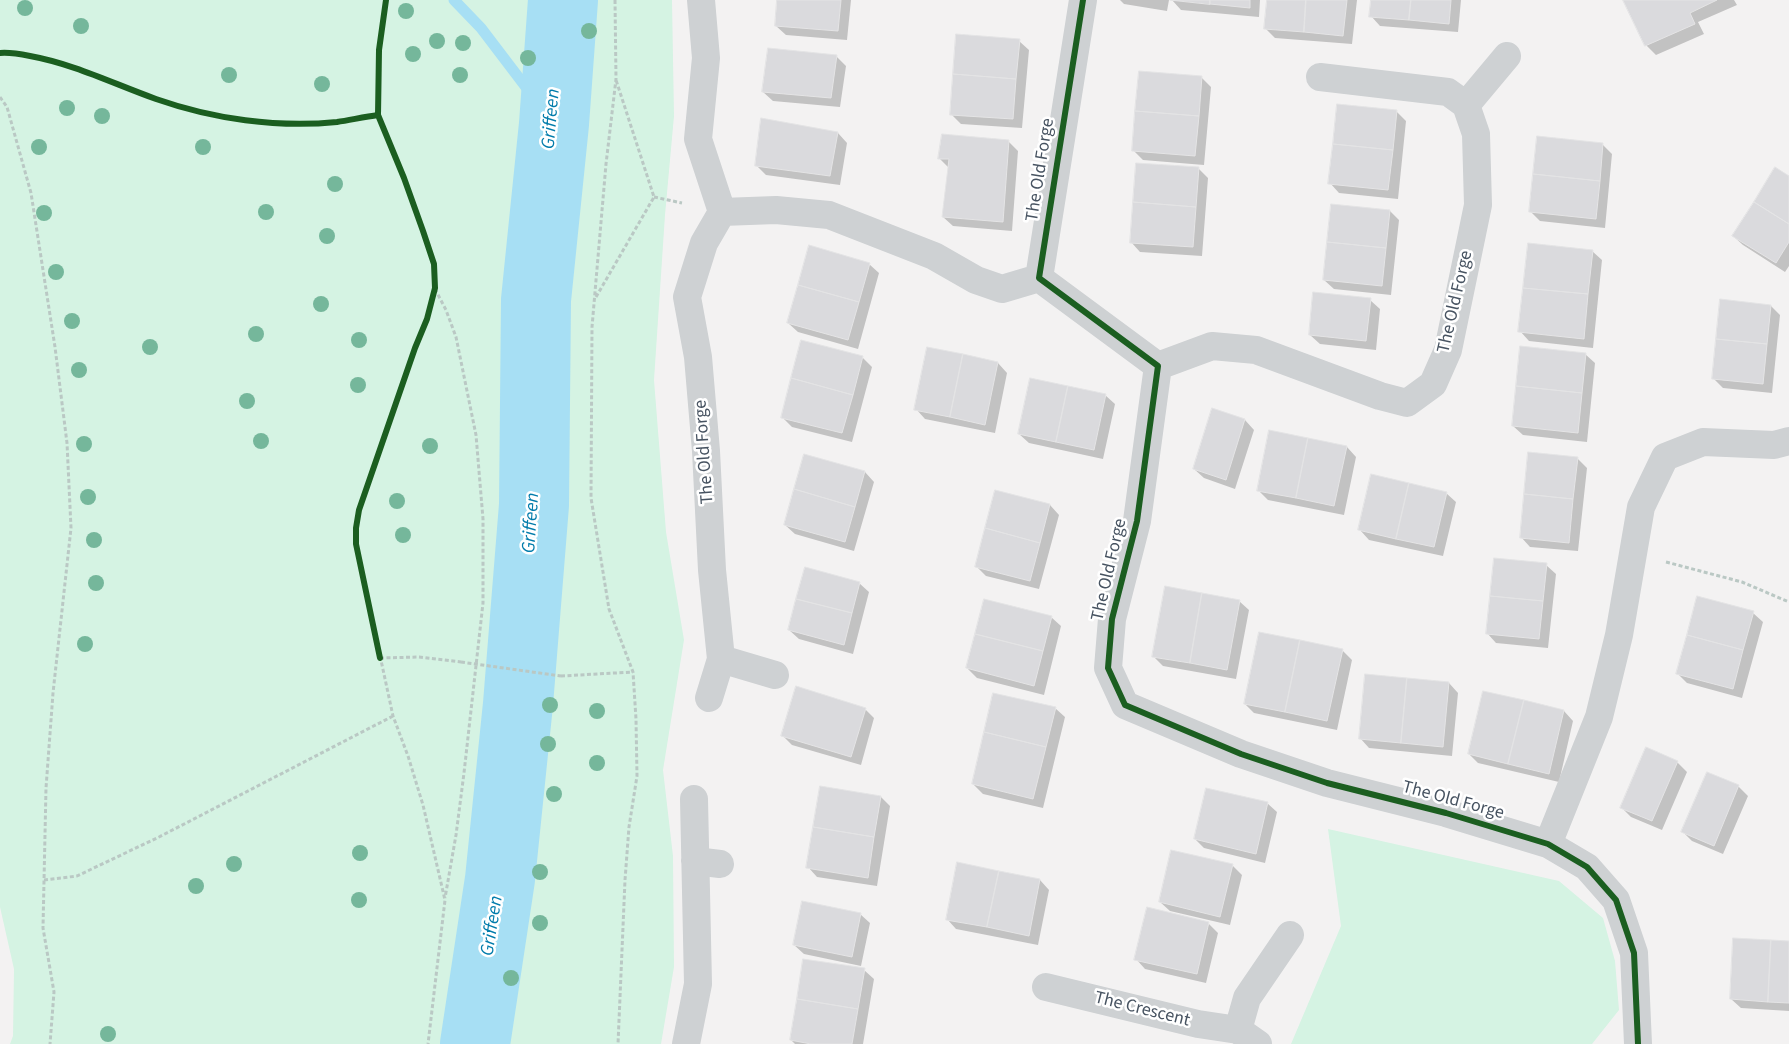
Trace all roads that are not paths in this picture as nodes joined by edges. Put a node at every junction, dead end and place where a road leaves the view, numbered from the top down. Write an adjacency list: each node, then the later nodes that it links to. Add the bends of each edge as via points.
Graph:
1 (701, 0): 6 (street, via 706,58 698,139)
2 (1083, 0): 7 (street, The Old Forge)
3 (1507, 56): 5 (street)
4 (1320, 78): 5 (street, via 1448,92)
5 (1466, 105): 8 (street, The Old Forge, via 1476,134 1478,205 1448,350 1433,384 1407,404 1256,350 1212,346)
6 (722, 212): 7 (street, via 776,210 830,215 934,256 976,280 1002,289); 10 (street, The Old Forge, via 704,243 687,297 698,357)
7 (1039, 278): 8 (street)
8 (1158, 366): 14 (street, The Old Forge, via 1137,521 1112,619 1108,668 1125,705 1241,754 1327,783 1446,812)
9 (1789, 441): 14 (street, via 1774,445 1703,442 1665,457 1641,507 1618,635 1599,717)
10 (721, 659): 11 (street); 12 (street, The Old Forge)
11 (775, 675)
12 (709, 698)
13 (694, 799): 18 (street, via 707,862 698,984)
14 (1548, 844): 19 (street, The Old Forge, via 1587,867 1616,900 1634,954)
15 (1290, 935): 17 (street, The Crescent, via 1247,998)
16 (1046, 987): 17 (street, The Crescent)
17 (1248, 1037)
18 (686, 1044)
19 (1638, 1044)

